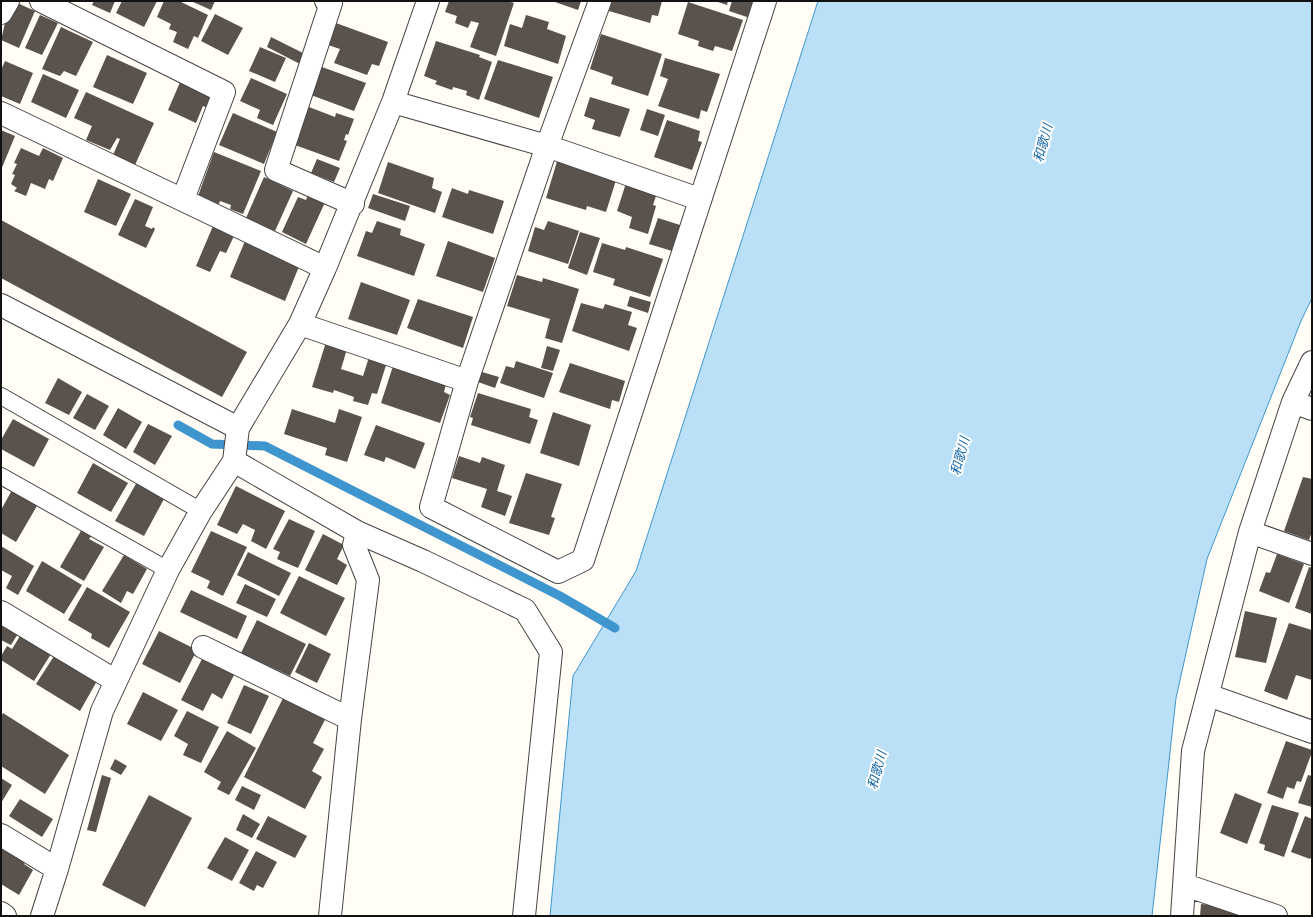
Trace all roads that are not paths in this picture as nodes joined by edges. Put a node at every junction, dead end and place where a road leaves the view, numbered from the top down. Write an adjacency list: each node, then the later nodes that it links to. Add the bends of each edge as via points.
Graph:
1 (8, 1): 7 (street)
2 (42, 1): 12 (street, via 224,92)
3 (326, 1): 13 (street, via 331,3 276,170)
4 (428, 1): 8 (street)
5 (600, 1): 10 (street)
6 (765, 1): 11 (street)
7 (1, 13)
8 (393, 102): 10 (street); 13 (street)
9 (1, 113): 12 (street)
10 (547, 146): 11 (street); 18 (street)
11 (699, 198): 18 (street, via 583,560 558,572 431,507)
12 (183, 199): 14 (street)
13 (352, 204): 14 (street)
14 (325, 268): 16 (street)
15 (1, 305): 21 (street)
16 (300, 324): 18 (street); 21 (street)
17 (1312, 362): 20 (street)
18 (467, 381)
19 (1, 396): 24 (lane)
20 (1303, 405): 26 (street)
21 (238, 428): 22 (street)
22 (234, 461): 24 (street); 25 (street)
23 (1, 476): 28 (lane)
24 (201, 511): 28 (street)
25 (357, 532): 33 (street, via 354,545 368,580); 42 (street, via 525,610 551,652)
26 (1250, 532): 27 (street); 32 (street)
27 (1312, 554)
28 (168, 570): 31 (street)
29 (1, 612): 31 (street)
30 (203, 647): 33 (street)
31 (116, 681): 36 (street, via 102,711)
32 (1208, 695): 34 (street); 37 (street, via 1194,751)
33 (350, 719): 41 (street)
34 (1312, 732)
35 (1, 835): 36 (street)
36 (57, 869): 40 (street)
37 (1185, 885): 43 (street); 44 (street)
38 (1, 913): 39 (street)
39 (5, 916)
40 (42, 916)
41 (330, 916)
42 (524, 916)
43 (1182, 916)
44 (1276, 916)

